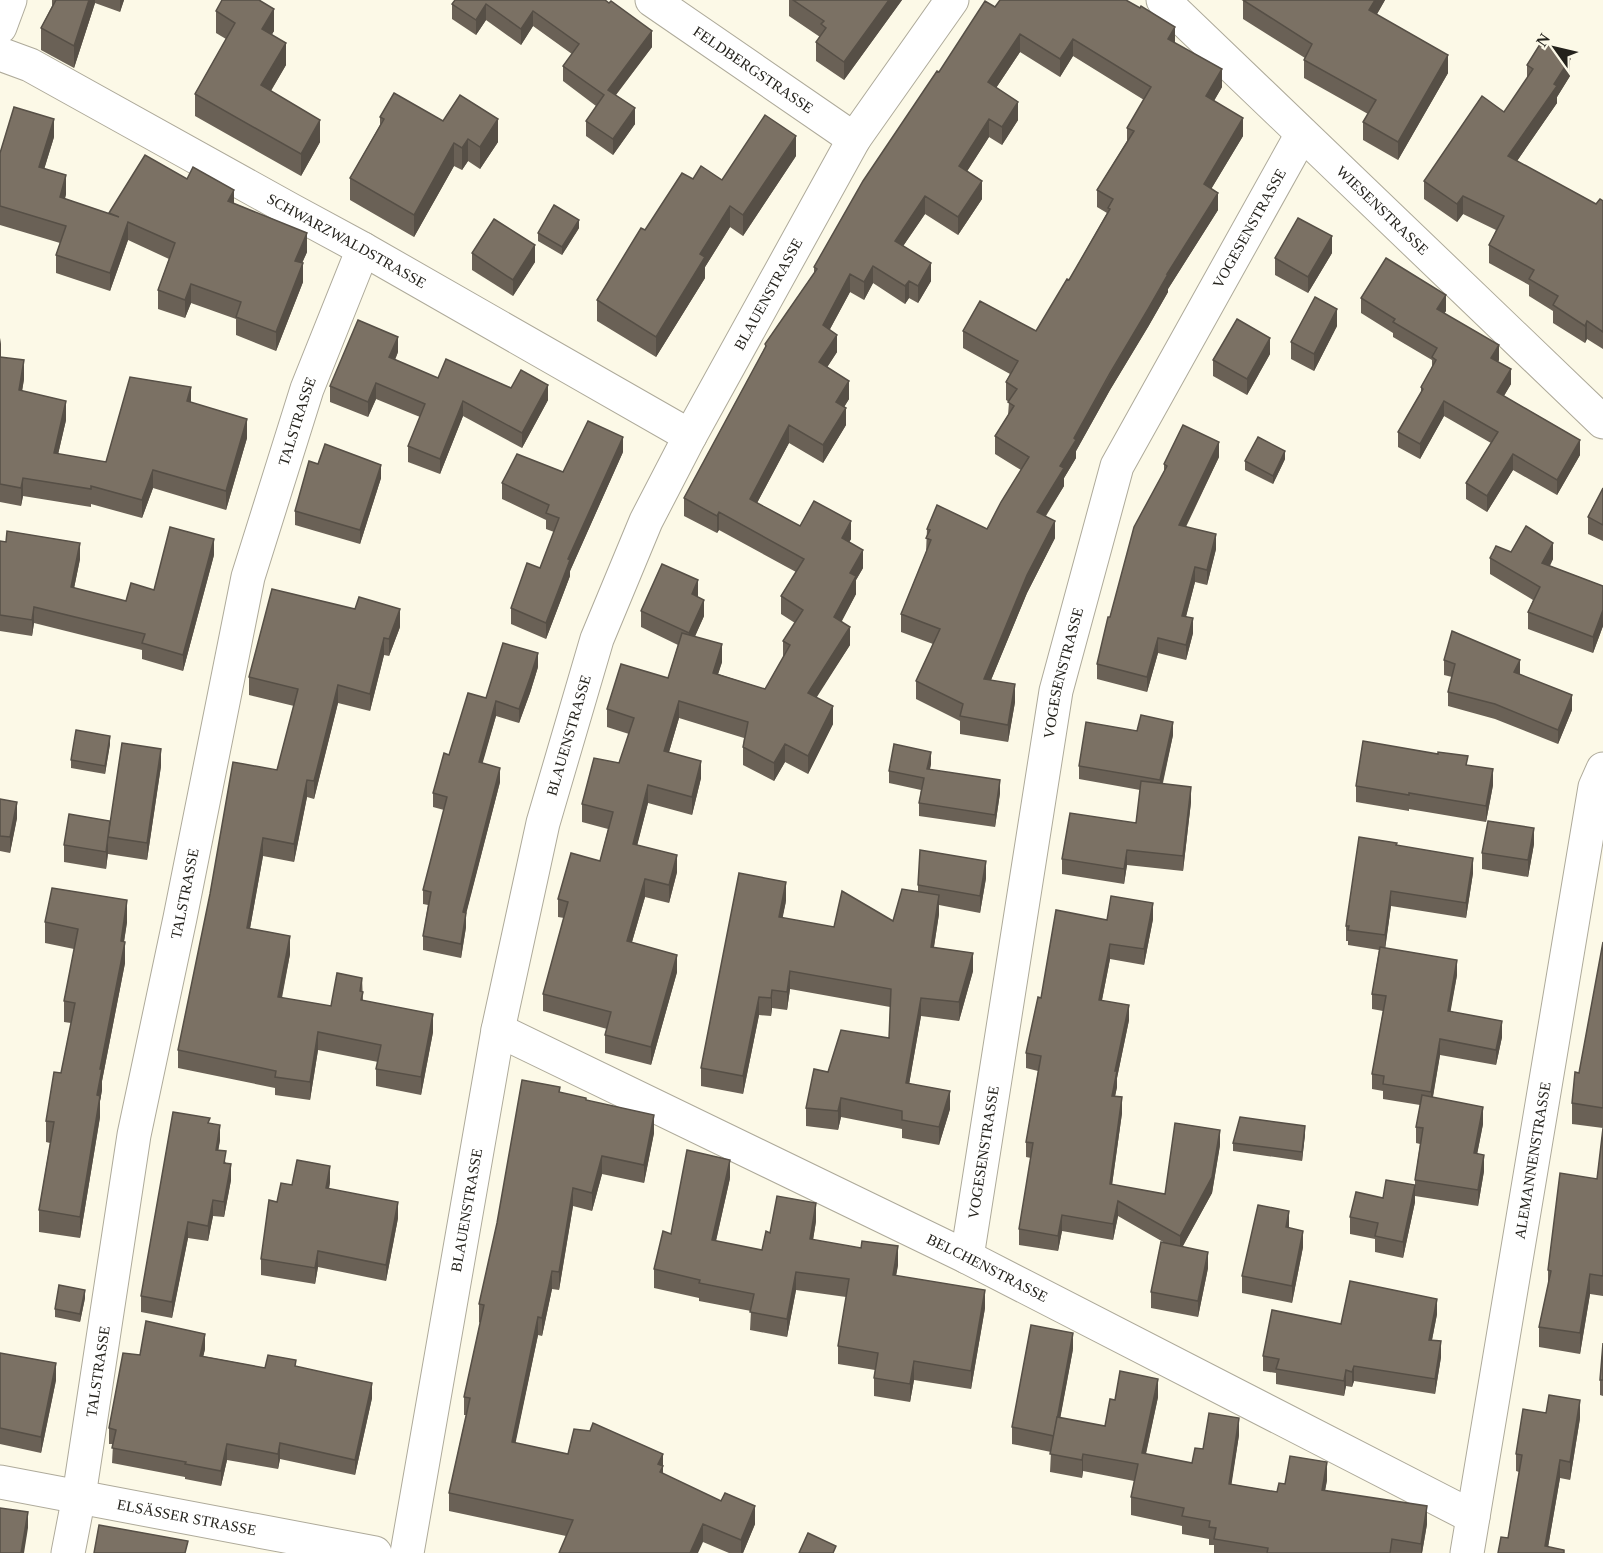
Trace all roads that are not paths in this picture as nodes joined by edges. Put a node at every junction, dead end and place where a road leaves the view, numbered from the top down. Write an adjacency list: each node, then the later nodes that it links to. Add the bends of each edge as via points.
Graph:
1 (10, 0): 5 (street)
2 (652, 0): 8 (street, FELDBERGSTRASSE)
3 (952, 0): 8 (street, BLAUENSTRASSE)
4 (1163, 0): 7 (street, WIESENSTRASSE)
5 (0, 27)
6 (0, 54): 9 (street, SCHWARZWALDSTRASSE, via 30,64)
7 (1302, 134): 10 (street, WIESENSTRASSE); 14 (street, VOGESENSTRASSE, via 1117,466 1056,691)
8 (854, 139): 11 (street, BLAUENSTRASSE)
9 (363, 249): 11 (street, SCHWARZWALDSTRASSE); 16 (street, TALSTRASSE, via 307,389 248,577 134,1135)
10 (1603, 422)
11 (690, 436): 13 (street, BLAUENSTRASSE, via 646,521 597,639 543,823)
12 (1603, 769): 17 (street, ALEMANNENSTRASSE, via 1595,787)
13 (498, 1029): 14 (street, BELCHENSTRASSE); 20 (street, BLAUENSTRASSE)
14 (967, 1257): 17 (street, BELCHENSTRASSE)
15 (0, 1482): 16 (street, ELSÄSSER STRASSE)
16 (79, 1496): 18 (street, TALSTRASSE); 19 (street, ELSÄSSER STRASSE)
17 (1473, 1516): 21 (street, ALEMANNENSTRASSE)
18 (68, 1553)
19 (375, 1553)
20 (406, 1553)
21 (1467, 1553)

